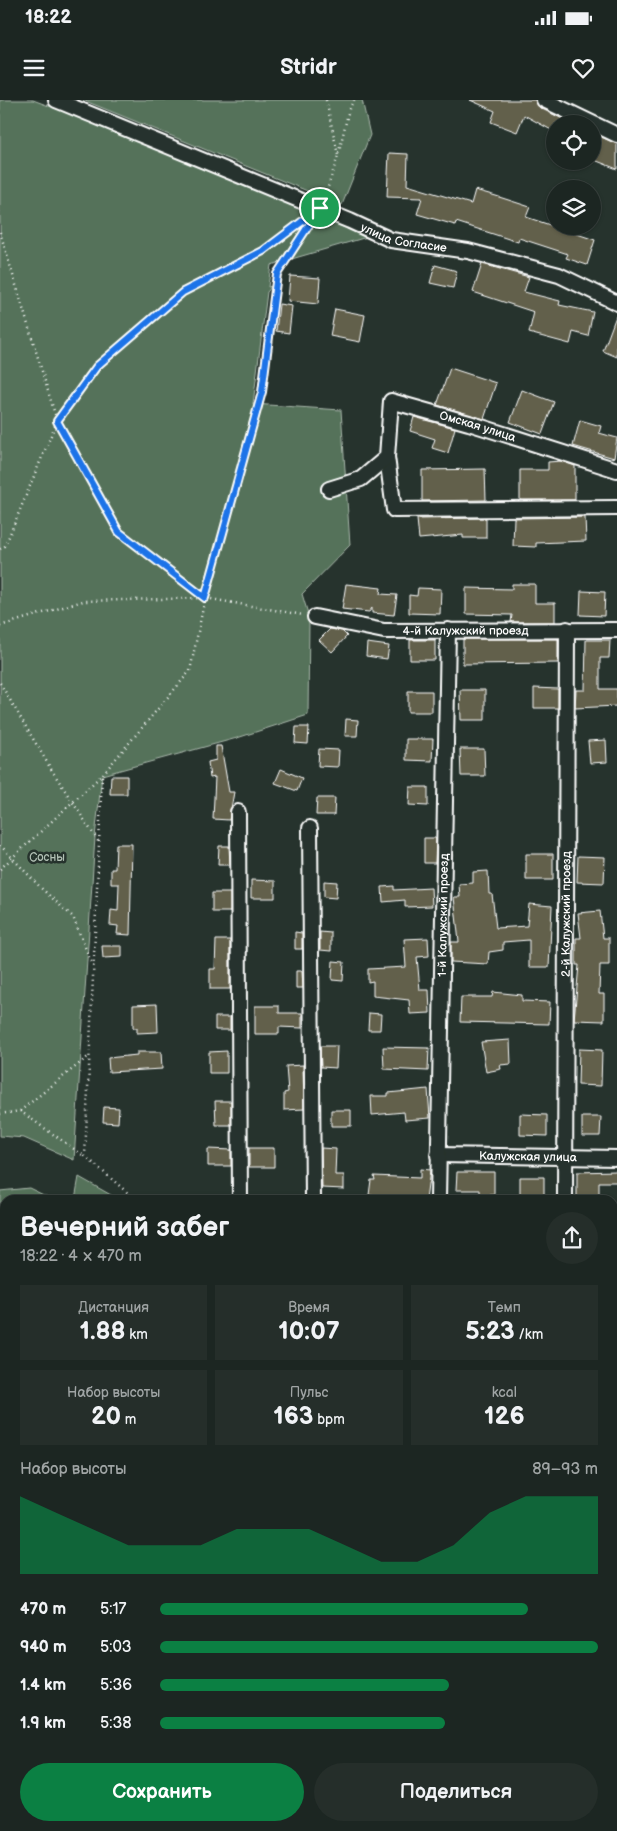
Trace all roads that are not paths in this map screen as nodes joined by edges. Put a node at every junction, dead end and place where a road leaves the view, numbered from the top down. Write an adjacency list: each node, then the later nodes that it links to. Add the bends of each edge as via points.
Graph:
1 (56, 100): 4 (street, улица Согласие, via 391,240 468,251 559,275)
2 (544, 100): 3 (street)
3 (617, 135)
4 (617, 303)
5 (387, 457): 6 (street, Омская улица, via 391,401); 7 (street, via 361,479); 8 (street, Омская улица, via 394,510)
6 (617, 470)
7 (329, 489)
8 (617, 508)
9 (315, 617): 11 (street, 4-й Калужский проезд, via 384,631)
10 (567, 629): 11 (street, 4-й Калужский проезд); 12 (street, 4-й Калужский проезд); 16 (street, 2-й Калужский проезд)
11 (448, 630): 15 (street, 1-й Калужский проезд)
12 (617, 630)
13 (238, 812): 18 (street)
14 (310, 828): 19 (street)
15 (438, 1155): 16 (street, Калужская улица); 20 (street, 1-й Калужский проезд)
16 (566, 1157): 17 (street, Калужская улица); 21 (street, 2-й Калужский проезд)
17 (617, 1158)
18 (240, 1195)
19 (313, 1195)
20 (438, 1195)
21 (564, 1195)

